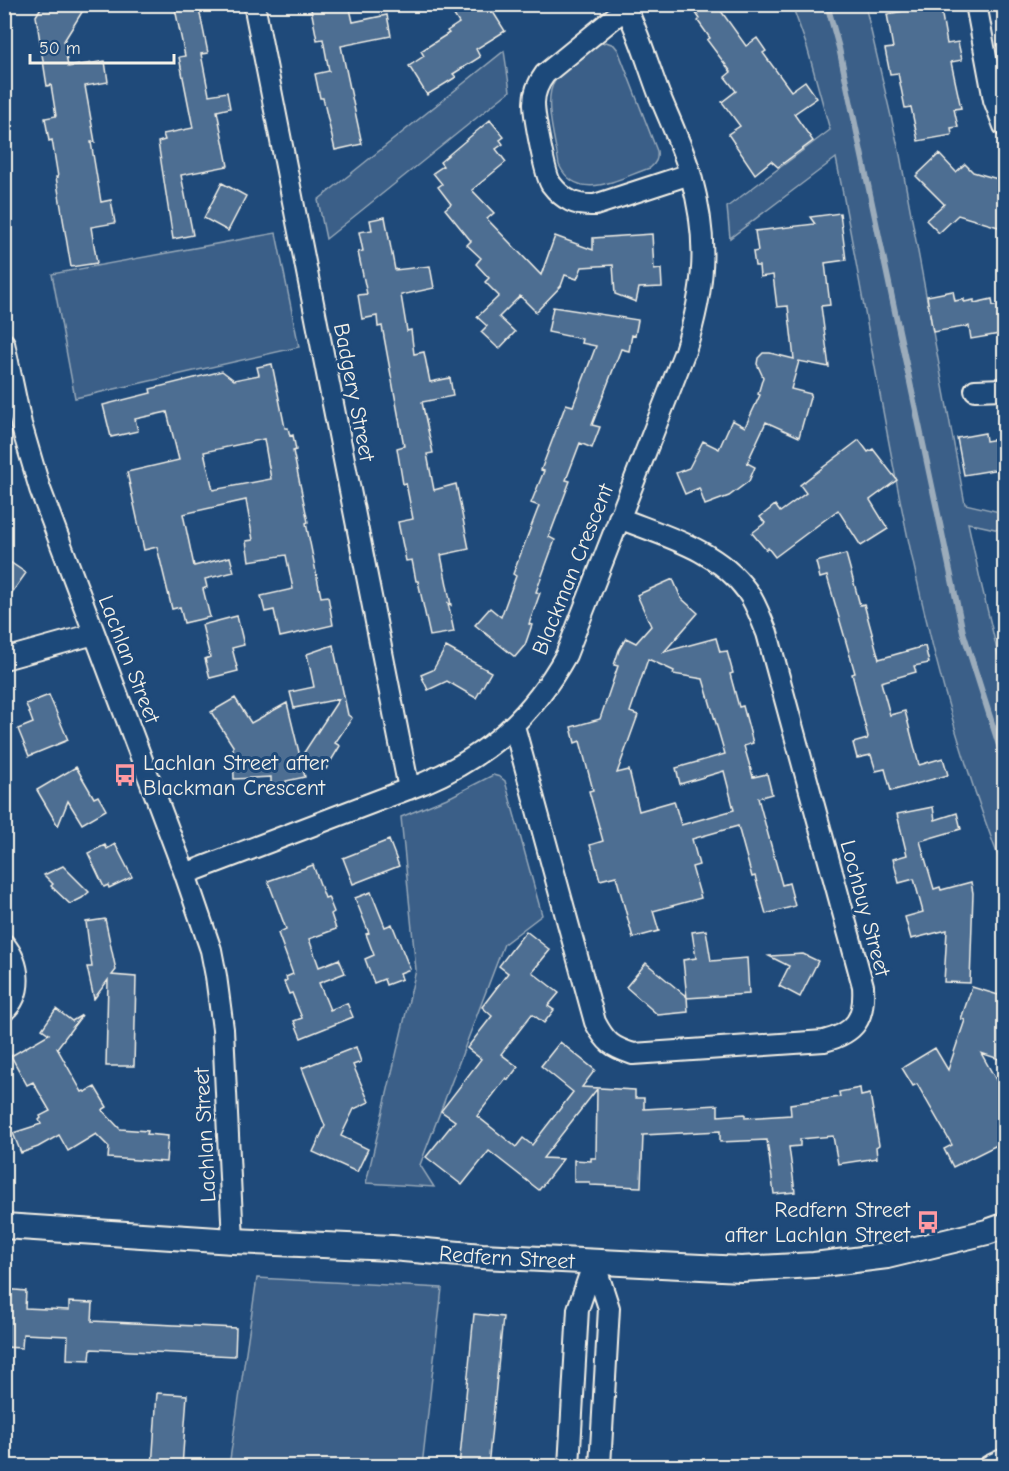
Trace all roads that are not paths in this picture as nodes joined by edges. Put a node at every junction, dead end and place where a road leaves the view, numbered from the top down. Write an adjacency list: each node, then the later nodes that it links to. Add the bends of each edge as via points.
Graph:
1 (254, 4): 13 (street, Badgery Street)
2 (976, 4): 4 (street, via 994,100)
3 (625, 6): 5 (street, Blackman Crescent); 5 (street, Blackman Crescent, via 538,84 534,103 544,169 551,184 581,206)
4 (1005, 126)
5 (690, 174): 9 (street, Blackman Crescent, via 703,242 697,314)
6 (4, 343): 10 (street, Lachlan Street, via 40,489)
7 (1005, 389): 8 (street)
8 (975, 390)
9 (619, 518): 12 (street, Blackman Crescent, via 566,655 529,711); 12 (street, Lochbuy Street, via 713,558 752,599 767,633 863,986 864,1004 858,1021 847,1033 824,1041 633,1054 613,1047 595,1022)
10 (94, 634): 11 (street); 14 (street, Lachlan Street)
11 (4, 658)
12 (514, 726): 13 (street, Blackman Crescent, via 480,754)
13 (410, 789): 14 (street, Blackman Crescent)
14 (185, 874): 19 (street, Lachlan Street, via 216,976 223,1029)
15 (4, 945): 16 (street, via 13,955 18,973 17,992)
16 (4, 1011)
17 (4, 1226): 19 (main road, Redfern Street)
18 (1005, 1226): 20 (main road, Redfern Street, via 887,1256 814,1265 741,1269)
19 (233, 1241): 20 (main road, Redfern Street)
20 (594, 1262): 22 (street, via 578,1309); 23 (street, via 609,1308)
21 (1005, 1459): 24 (street)
22 (569, 1467)
23 (600, 1467)
24 (989, 1467)

